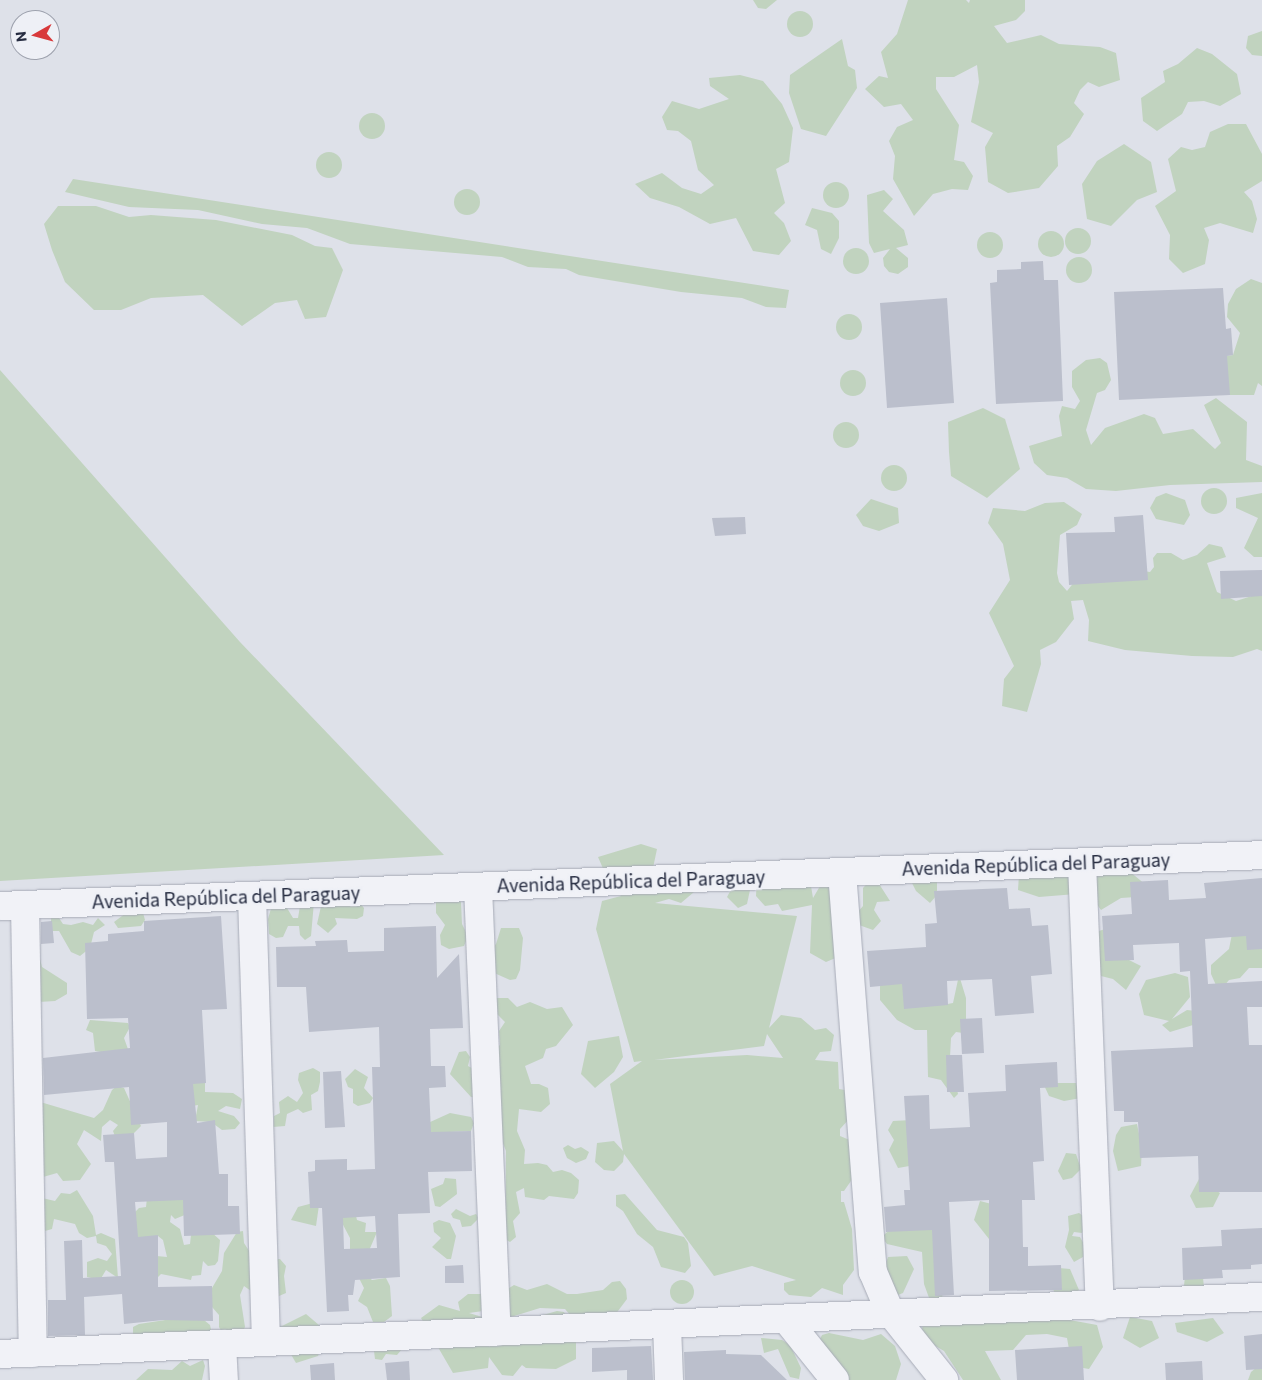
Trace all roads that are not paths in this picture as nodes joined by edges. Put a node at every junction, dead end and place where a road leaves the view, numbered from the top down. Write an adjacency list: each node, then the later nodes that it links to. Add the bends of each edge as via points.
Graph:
1 (1262, 855): 2 (street, Avenida República del Paraguay)
2 (1082, 863): 3 (street, Avenida República del Paraguay); 8 (street)
3 (842, 872): 4 (street, Avenida República del Paraguay); 9 (street, via 873,1272)
4 (478, 887): 5 (street, Avenida República del Paraguay); 12 (street)
5 (252, 896): 6 (street, Avenida República del Paraguay); 13 (street)
6 (12, 905): 15 (street)
7 (1262, 1297): 8 (street)
8 (1100, 1307): 9 (street)
9 (890, 1312): 10 (street); 20 (street)
10 (786, 1319): 11 (street); 19 (street)
11 (667, 1325): 12 (street); 18 (street)
12 (497, 1332): 13 (street)
13 (266, 1342): 14 (street)
14 (222, 1344): 15 (street); 17 (street)
15 (33, 1353): 16 (street)
16 (0, 1354)
17 (224, 1380)
18 (669, 1380)
19 (835, 1380)
20 (944, 1380)

